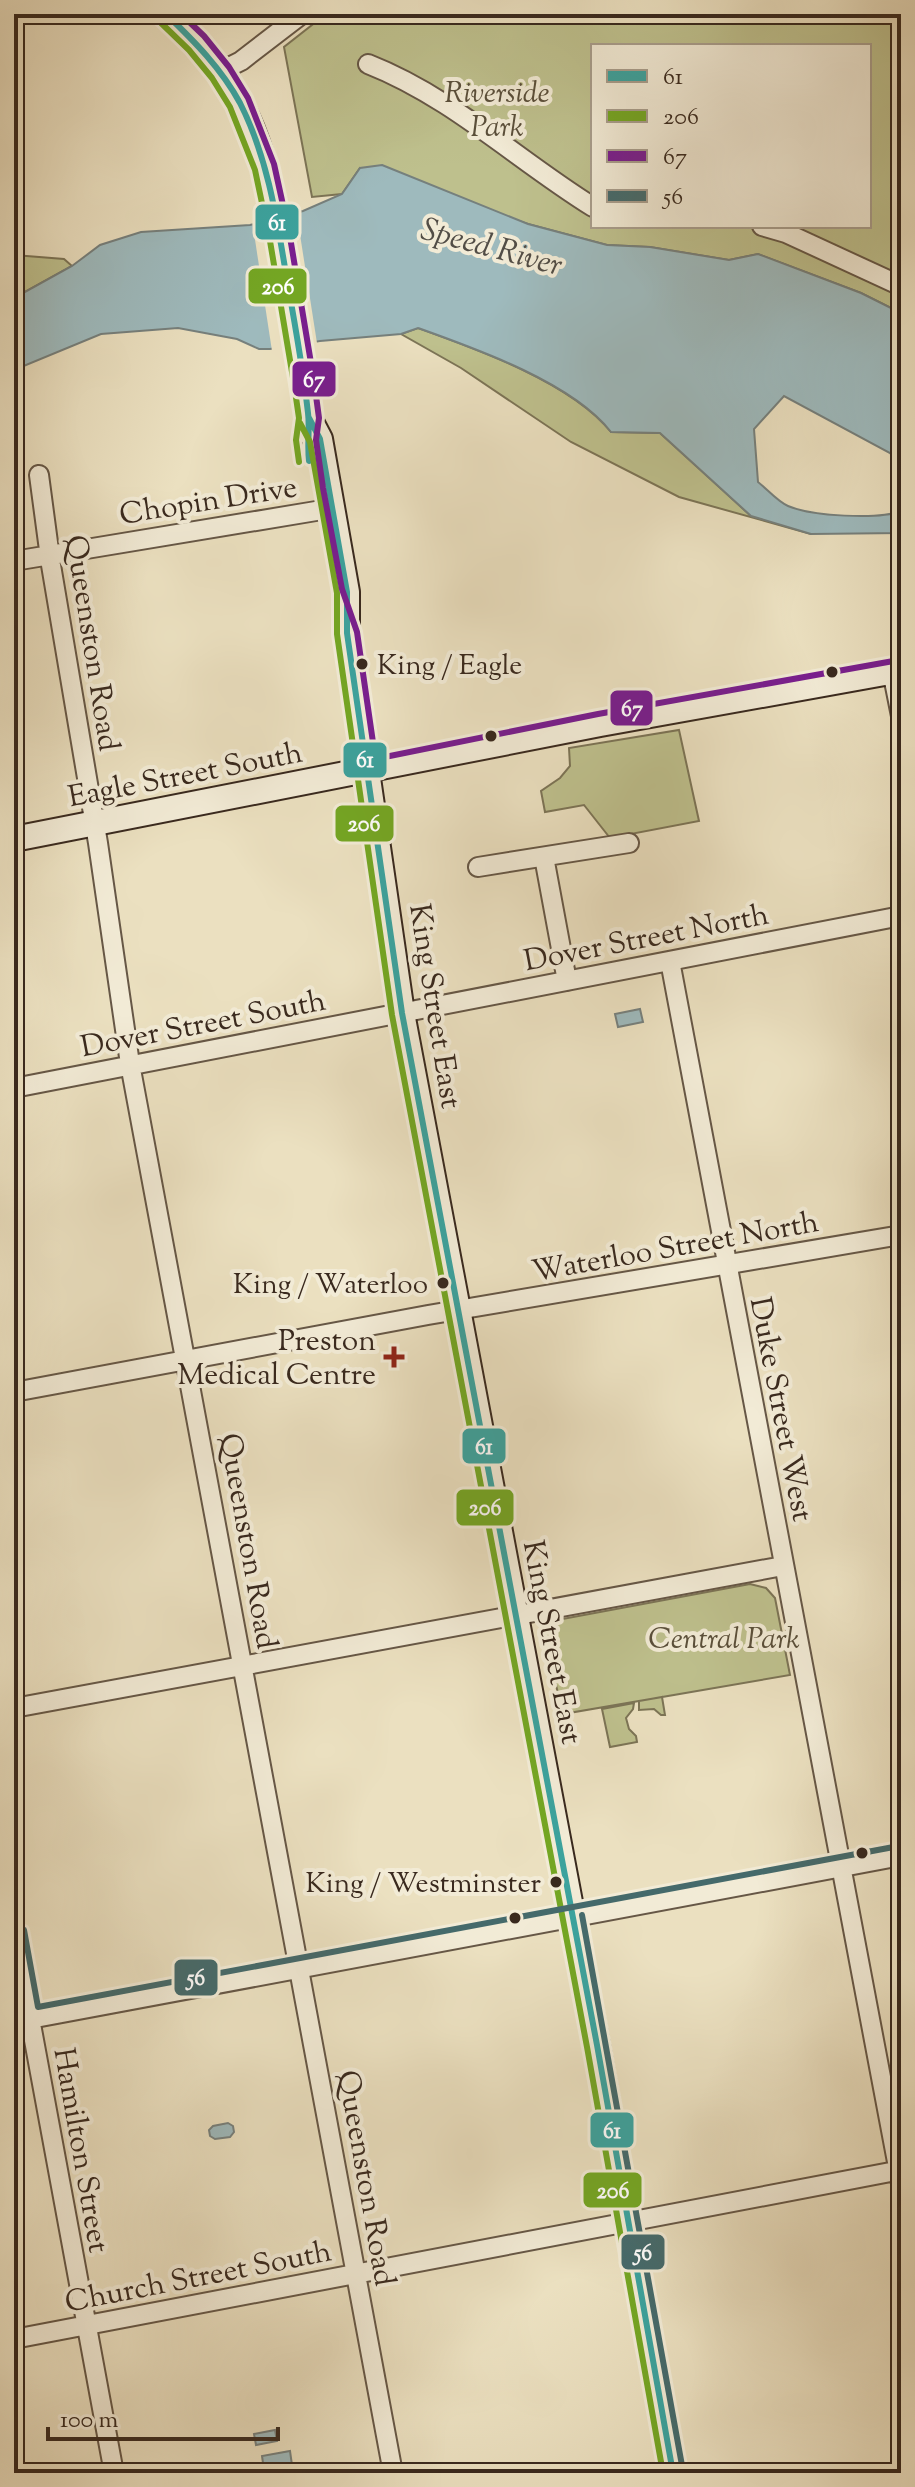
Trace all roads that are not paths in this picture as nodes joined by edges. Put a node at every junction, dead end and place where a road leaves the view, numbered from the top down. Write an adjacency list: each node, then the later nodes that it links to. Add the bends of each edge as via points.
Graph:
1 (166, 14): 4 (main road, King Street East)
2 (302, 14): 4 (street)
3 (368, 64): 5 (street, via 428,92)
4 (219, 72): 8 (main road, King Street East, via 258,141 275,203)
5 (591, 206)
6 (769, 228): 7 (street)
7 (901, 286)
8 (309, 418): 10 (main road, King Street East, via 306,440); 13 (main road, King Street East, via 320,439 347,592)
9 (39, 475): 11 (street, Queenston Road)
10 (316, 511): 11 (street, Chopin Drive); 13 (main road, King Street East, via 332,592)
11 (50, 555): 12 (street, Chopin Drive); 17 (street, Queenston Road)
12 (14, 561)
13 (347, 633): 16 (main road, King Street East)
14 (897, 670): 15 (street); 16 (main road, Eagle Street South)
15 (901, 716)
16 (367, 771): 17 (main road, Eagle Street South); 25 (main road, King Street East)
17 (95, 823): 18 (main road, Eagle Street South); 26 (street, Queenston Road)
18 (14, 839)
19 (629, 843): 20 (street)
20 (544, 857): 21 (street); 24 (street)
21 (478, 867)
22 (901, 916): 23 (street, Dover Street North)
23 (670, 961): 24 (street, Dover Street North); 29 (street, Duke Street West)
24 (567, 981): 25 (street, Dover Street North)
25 (402, 1013): 26 (street, Dover Street South); 30 (main road, King Street East)
26 (130, 1064): 27 (street, Dover Street South); 31 (street, Queenston Road)
27 (14, 1088)
28 (901, 1235): 29 (street, Waterloo Street North)
29 (726, 1264): 30 (street, Waterloo Street North); 33 (street, Duke Street West)
30 (458, 1311): 31 (street, Waterloo Street North); 34 (main road, King Street East)
31 (187, 1360): 32 (street, Waterloo Street North); 35 (street, Queenston Road)
32 (14, 1392)
33 (783, 1566): 34 (street); 38 (street, Duke Street West)
34 (514, 1616): 35 (street); 39 (main road, King Street East)
35 (243, 1666): 36 (street); 41 (street, Queenston Road)
36 (14, 1708)
37 (901, 1856): 38 (street)
38 (840, 1867): 39 (street); 43 (street, Duke Street West)
39 (572, 1917): 41 (street); 44 (main road, King Street East)
40 (14, 1932): 42 (street, Hamilton Street)
41 (300, 1970): 42 (street); 45 (street, Queenston Road)
42 (22, 2021): 46 (street, Hamilton Street)
43 (900, 2175): 44 (street, Church Street South)
44 (628, 2224): 45 (street, Church Street South); 50 (main road, King Street East)
45 (356, 2274): 46 (street, Church Street South); 49 (street, Queenston Road)
46 (85, 2326): 47 (street, Church Street South); 48 (street, Hamilton Street)
47 (14, 2339)
48 (114, 2473)
49 (393, 2473)
50 (673, 2473)

